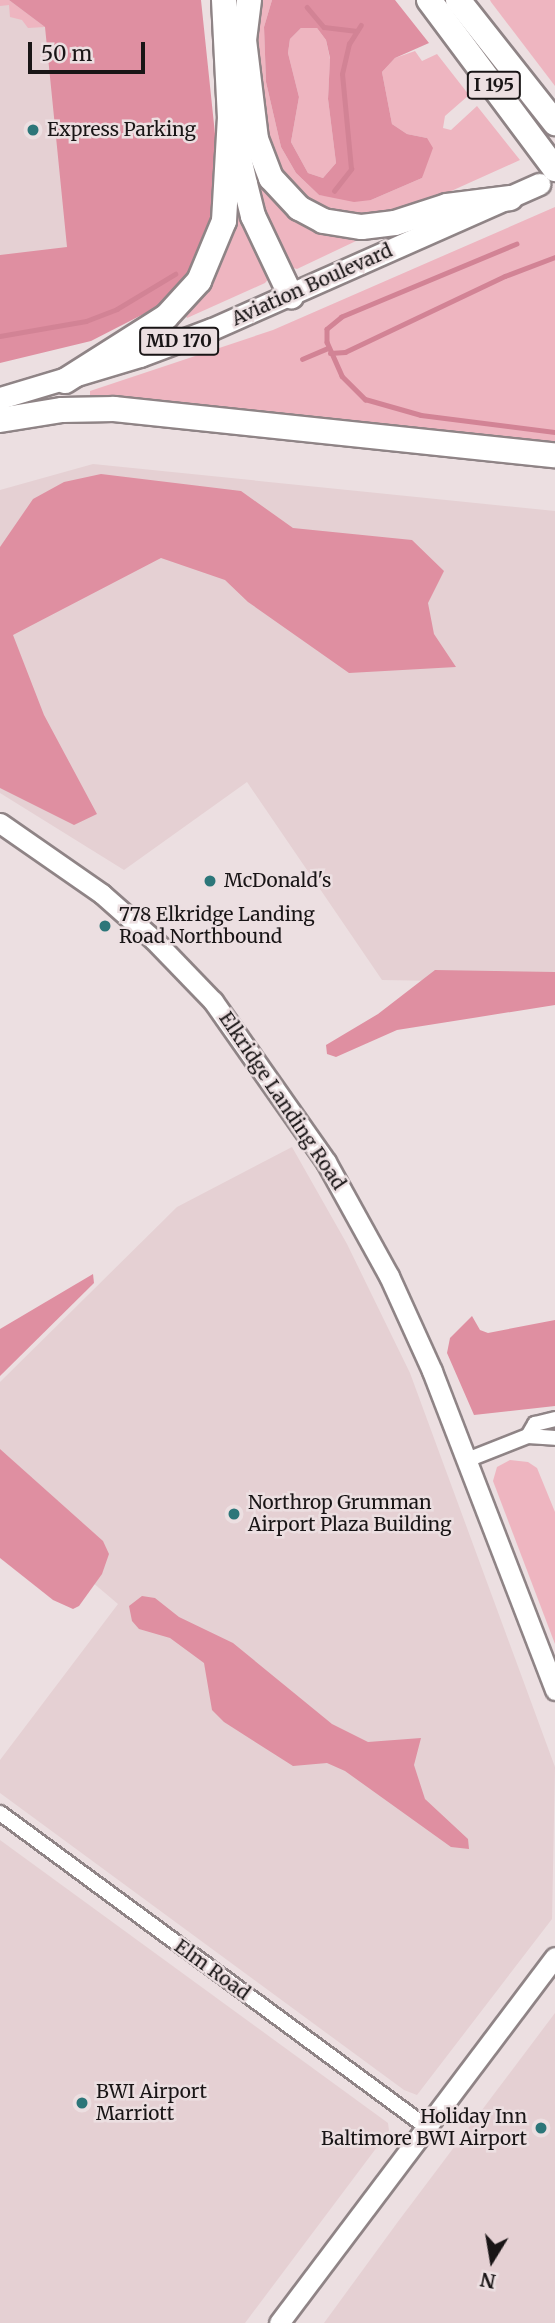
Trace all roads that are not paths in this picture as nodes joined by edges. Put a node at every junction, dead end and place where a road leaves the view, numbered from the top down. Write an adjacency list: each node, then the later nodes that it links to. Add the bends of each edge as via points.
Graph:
1 (224, 0): 9 (highway)
2 (249, 0): 12 (highway, via 244,40 256,139 271,178 299,208 323,221 362,227 396,223 447,206)
3 (416, 0): 7 (highway)
4 (429, 0): 7 (highway, I 195)
5 (458, 0): 8 (highway, I 195)
6 (475, 0): 8 (highway, via 502,38)
7 (449, 25): 11 (highway, I 195, via 537,145)
8 (516, 74): 10 (highway, I 195)
9 (230, 118): 13 (highway, via 253,216); 14 (highway, via 223,221 199,281 166,317)
10 (555, 123)
11 (547, 177): 12 (main road, Aviation Boulevard / MD 170)
12 (510, 198): 13 (main road, Aviation Boulevard / MD 170)
13 (291, 296): 14 (main road, Aviation Boulevard / MD 170)
14 (65, 381): 15 (main road, Aviation Boulevard / MD 170)
15 (0, 398)
16 (0, 420): 17 (highway, via 62,410 114,409)
17 (555, 455)
18 (0, 823): 22 (main road, Elkridge Landing Road, via 102,894 154,940 213,1001 260,1062 340,1183 389,1276)
19 (555, 1419): 20 (street, via 535,1424)
20 (528, 1436): 21 (street); 22 (street)
21 (555, 1438)
22 (467, 1460): 23 (main road, Elkridge Landing Road)
23 (555, 1690)
24 (0, 1813): 27 (street, Elm Road)
25 (555, 1957): 26 (main road)
26 (547, 1972): 27 (main road)
27 (424, 2125): 28 (main road)
28 (279, 2323)

